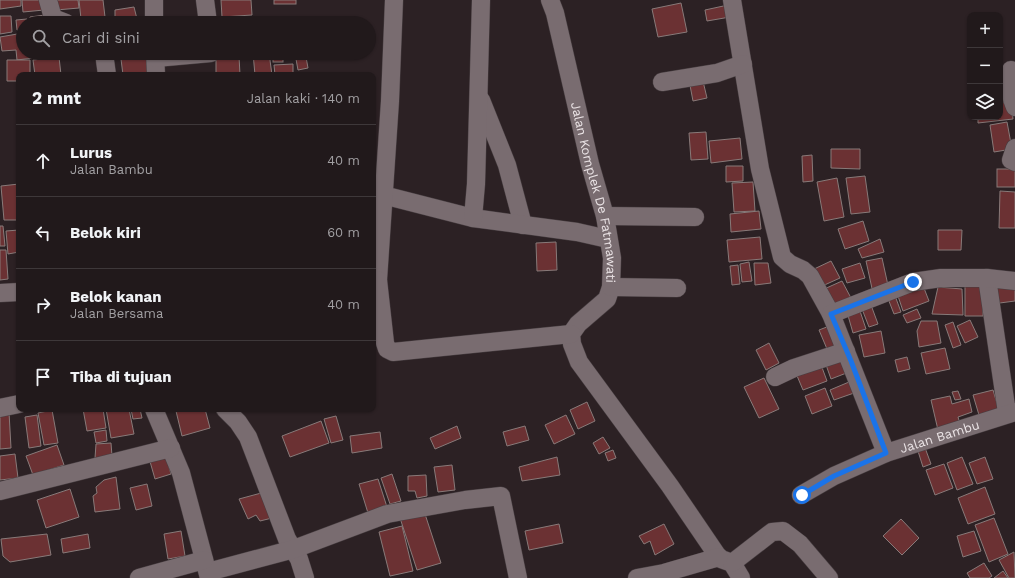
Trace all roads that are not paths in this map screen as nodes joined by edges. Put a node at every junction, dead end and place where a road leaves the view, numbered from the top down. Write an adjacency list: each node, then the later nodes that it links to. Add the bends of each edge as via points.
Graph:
1 (48, 0): 8 (street)
2 (154, 0): 9 (street)
3 (205, 0): 10 (street)
4 (394, 0): 22 (street)
5 (481, 0): 18 (street)
6 (550, 0): 23 (street, Jalan Komplek De Fatmawati)
7 (732, 0): 14 (street)
8 (52, 16)
9 (154, 16)
10 (207, 16)
11 (105, 60): 16 (street)
12 (168, 60): 13 (street)
13 (156, 62)
14 (743, 64): 17 (street, via 717,73); 36 (street, via 760,169 782,257 810,276)
15 (1009, 69): 19 (street)
16 (107, 72)
17 (662, 82)
18 (478, 94): 25 (street); 26 (street, via 507,166)
19 (1015, 107)
20 (1015, 148): 21 (street, via 1011,160)
21 (1015, 162)
22 (383, 195): 25 (street); 27 (street)
23 (605, 216): 24 (street); 28 (street, Jalan Komplek De Fatmawati)
24 (695, 217)
25 (473, 218): 26 (street)
26 (523, 225): 28 (street)
27 (376, 234)
28 (608, 239): 32 (street, Jalan Komplek De Fatmawati, via 612,258)
29 (987, 278): 30 (street); 36 (street, via 941,278 913,282); 44 (street)
30 (1015, 281)
31 (376, 286): 37 (street, via 385,343 387,350 393,352)
32 (611, 287): 33 (street); 37 (street, Jalan Komplek De Fatmawati, via 606,299 578,324)
33 (677, 288)
34 (16, 292): 35 (street)
35 (0, 293)
36 (831, 314): 38 (street)
37 (571, 334): 50 (street, via 579,362)
38 (846, 350): 39 (street); 46 (street)
39 (776, 377)
40 (16, 405): 41 (street)
41 (0, 408)
42 (155, 412): 45 (street)
43 (228, 412): 49 (street, via 248,437 287,539)
44 (1011, 412): 46 (street, Jalan Bambu)
45 (171, 448): 47 (street); 51 (street, via 181,473)
46 (886, 453): 48 (street, Jalan Bambu, via 834,476)
47 (0, 492)
48 (802, 495)
49 (294, 549): 51 (street); 53 (street); 54 (street, via 388,514 501,496)
50 (731, 566): 55 (street); 56 (street, via 772,532 783,531 800,544)
51 (207, 570): 52 (street)
52 (139, 578)
53 (305, 578)
54 (518, 578)
55 (637, 578)
56 (829, 578)

